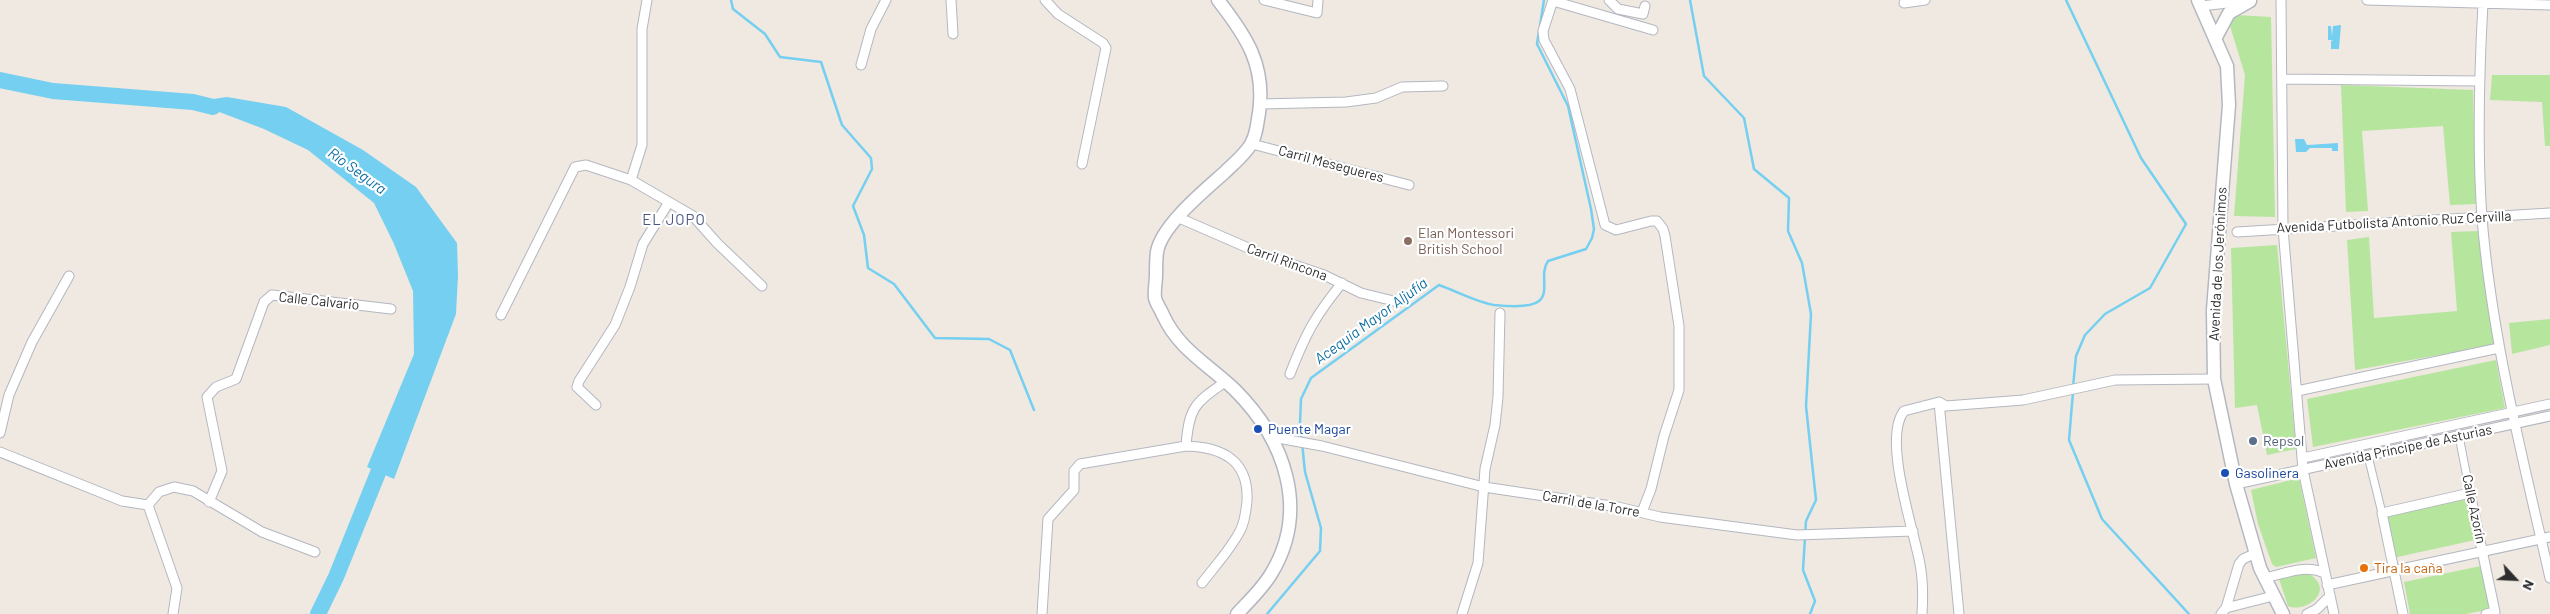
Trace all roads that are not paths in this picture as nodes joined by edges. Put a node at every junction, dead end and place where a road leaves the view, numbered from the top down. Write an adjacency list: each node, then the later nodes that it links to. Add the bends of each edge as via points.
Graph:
1 (648, 0): 29 (street, via 642,29 642,145)
2 (886, 0): 22 (street, via 871,29)
3 (951, 0): 20 (street)
4 (1044, 0): 28 (street, via 1106,48)
5 (1218, 0): 26 (main road, via 1252,49 1261,87)
6 (1266, 0): 7 (street, via 1317,13)
7 (1318, 0)
8 (1553, 0): 19 (street); 68 (street, via 1543,31 1544,40 1570,89 1605,225 1616,230 1657,221 1665,236 1679,326 1679,390 1652,489)
9 (1609, 0): 18 (street, via 1618,9 1643,14)
10 (1924, 0): 15 (street)
11 (2251, 0): 16 (street); 21 (main road, via 2229,13)
12 (2281, 0): 23 (street)
13 (2368, 0): 14 (street)
14 (2478, 2): 17 (street); 24 (street)
15 (1904, 3)
16 (2200, 3): 21 (main road, Avenida de los Jerónimos)
17 (2550, 5)
18 (1645, 6)
19 (1653, 30)
20 (953, 34)
21 (2215, 39): 46 (main road, Avenida de los Jerónimos, via 2227,66 2229,105 2213,310)
22 (860, 65)
23 (2282, 79): 24 (street); 35 (street)
24 (2478, 81): 34 (street)
25 (1443, 86): 26 (street, via 1402,87 1376,98 1346,102)
26 (1260, 104): 27 (main road)
27 (1252, 144): 30 (street, Carril Mesegueres); 33 (main road)
28 (1082, 164)
29 (631, 180): 31 (street); 42 (street, via 586,165 575,167)
30 (1409, 185)
31 (669, 202): 39 (street, via 693,216); 51 (street, via 643,244 615,325 579,381 577,387)
32 (2550, 213): 34 (street, Avenida Futbolista Antonio Ruz Cervilla)
33 (1177, 217): 38 (street, Carril Rincona); 47 (main road, via 1157,251 1155,298 1183,347)
34 (2482, 218): 35 (street, Avenida Futbolista Antonio Ruz Cervilla); 44 (street)
35 (2283, 228): 36 (street, Avenida Futbolista Antonio Ruz Cervilla); 48 (street)
36 (2238, 232)
37 (69, 276): 55 (street, via 32,342 9,395)
38 (1342, 283): 40 (street, Carril Rincona, via 1361,293); 45 (street, via 1318,313)
39 (762, 286)
40 (1398, 302)
41 (391, 309): 66 (street, Calle Calvario, via 272,295 264,302 236,379 216,387 207,397 222,471)
42 (501, 314)
43 (1500, 314): 64 (street, via 1498,397)
44 (2499, 348): 48 (street); 52 (street)
45 (1290, 374)
46 (2214, 379): 49 (street, via 2116,380 2022,400 1946,406); 63 (main road, Avenida de los Jerónimos)
47 (1225, 382): 57 (main road, via 1260,417); 58 (street, via 1198,401 1192,410)
48 (2297, 391): 61 (street)
49 (1939, 402): 70 (street, via 1904,411 1898,423 1896,447 1900,478); 90 (street)
50 (2550, 404): 52 (street, Avenida Príncipe de Asturias)
51 (596, 405)
52 (2512, 412): 54 (street); 61 (street, Avenida Príncipe de Asturias)
53 (2550, 416): 54 (street, Avenida Príncipe de Asturias)
54 (2515, 424): 56 (street, Avenida Príncipe de Asturias); 71 (street)
55 (0, 433)
56 (2459, 436): 60 (street, Avenida Príncipe de Asturias); 65 (street, Calle Azorín)
57 (1272, 437): 64 (street, Carril de la Torre, via 1322,446); 87 (main road, via 1284,462 1290,486 1292,511 1288,534 1271,574)
58 (1186, 446): 79 (street, via 1204,446 1231,458 1246,480 1246,510 1241,530); 86 (street, via 1080,464 1074,472 1074,490 1048,519)
59 (0, 452): 67 (street, via 122,501)
60 (2368, 456): 62 (street, Avenida Príncipe de Asturias); 69 (street)
61 (2303, 458): 62 (street)
62 (2303, 470): 63 (street, Avenida Príncipe de Asturias); 76 (street)
63 (2236, 484): 74 (main road, Avenida de los Jerónimos)
64 (1484, 487): 68 (street, Carril de la Torre); 88 (street, via 1478,563)
65 (2470, 492): 69 (street); 73 (street, Calle Azorín)
66 (209, 502): 67 (street, via 193,491 174,487 159,492); 72 (street, via 277,539)
67 (148, 505): 85 (street, via 177,588)
68 (1642, 512): 70 (street, Carril de la Torre, via 1797,535)
69 (2382, 512): 75 (street)
70 (1913, 531): 89 (street, via 1922,579)
71 (2546, 538): 73 (street); 78 (street)
72 (315, 552)
73 (2483, 552): 75 (street); 84 (street, Calle Azorín)
74 (2256, 553): 77 (main road, Avenida de los Jerónimos); 83 (street, via 2239,564)
75 (2394, 571): 80 (street); 94 (street)
76 (2325, 573): 77 (street, via 2300,568); 80 (street)
77 (2264, 578): 81 (main road, Avenida de los Jerónimos)
78 (2550, 578)
79 (1202, 583)
80 (2327, 585): 82 (street)
81 (2273, 596): 83 (street); 91 (main road, Avenida de los Jerónimos)
82 (2330, 596): 92 (street); 93 (street)
83 (2224, 611)
84 (2492, 613)
85 (173, 614)
86 (1042, 614)
87 (1237, 614)
88 (1462, 614)
89 (1922, 614)
90 (1959, 614)
91 (2283, 614)
92 (2307, 614)
93 (2334, 614)
94 (2404, 614)

